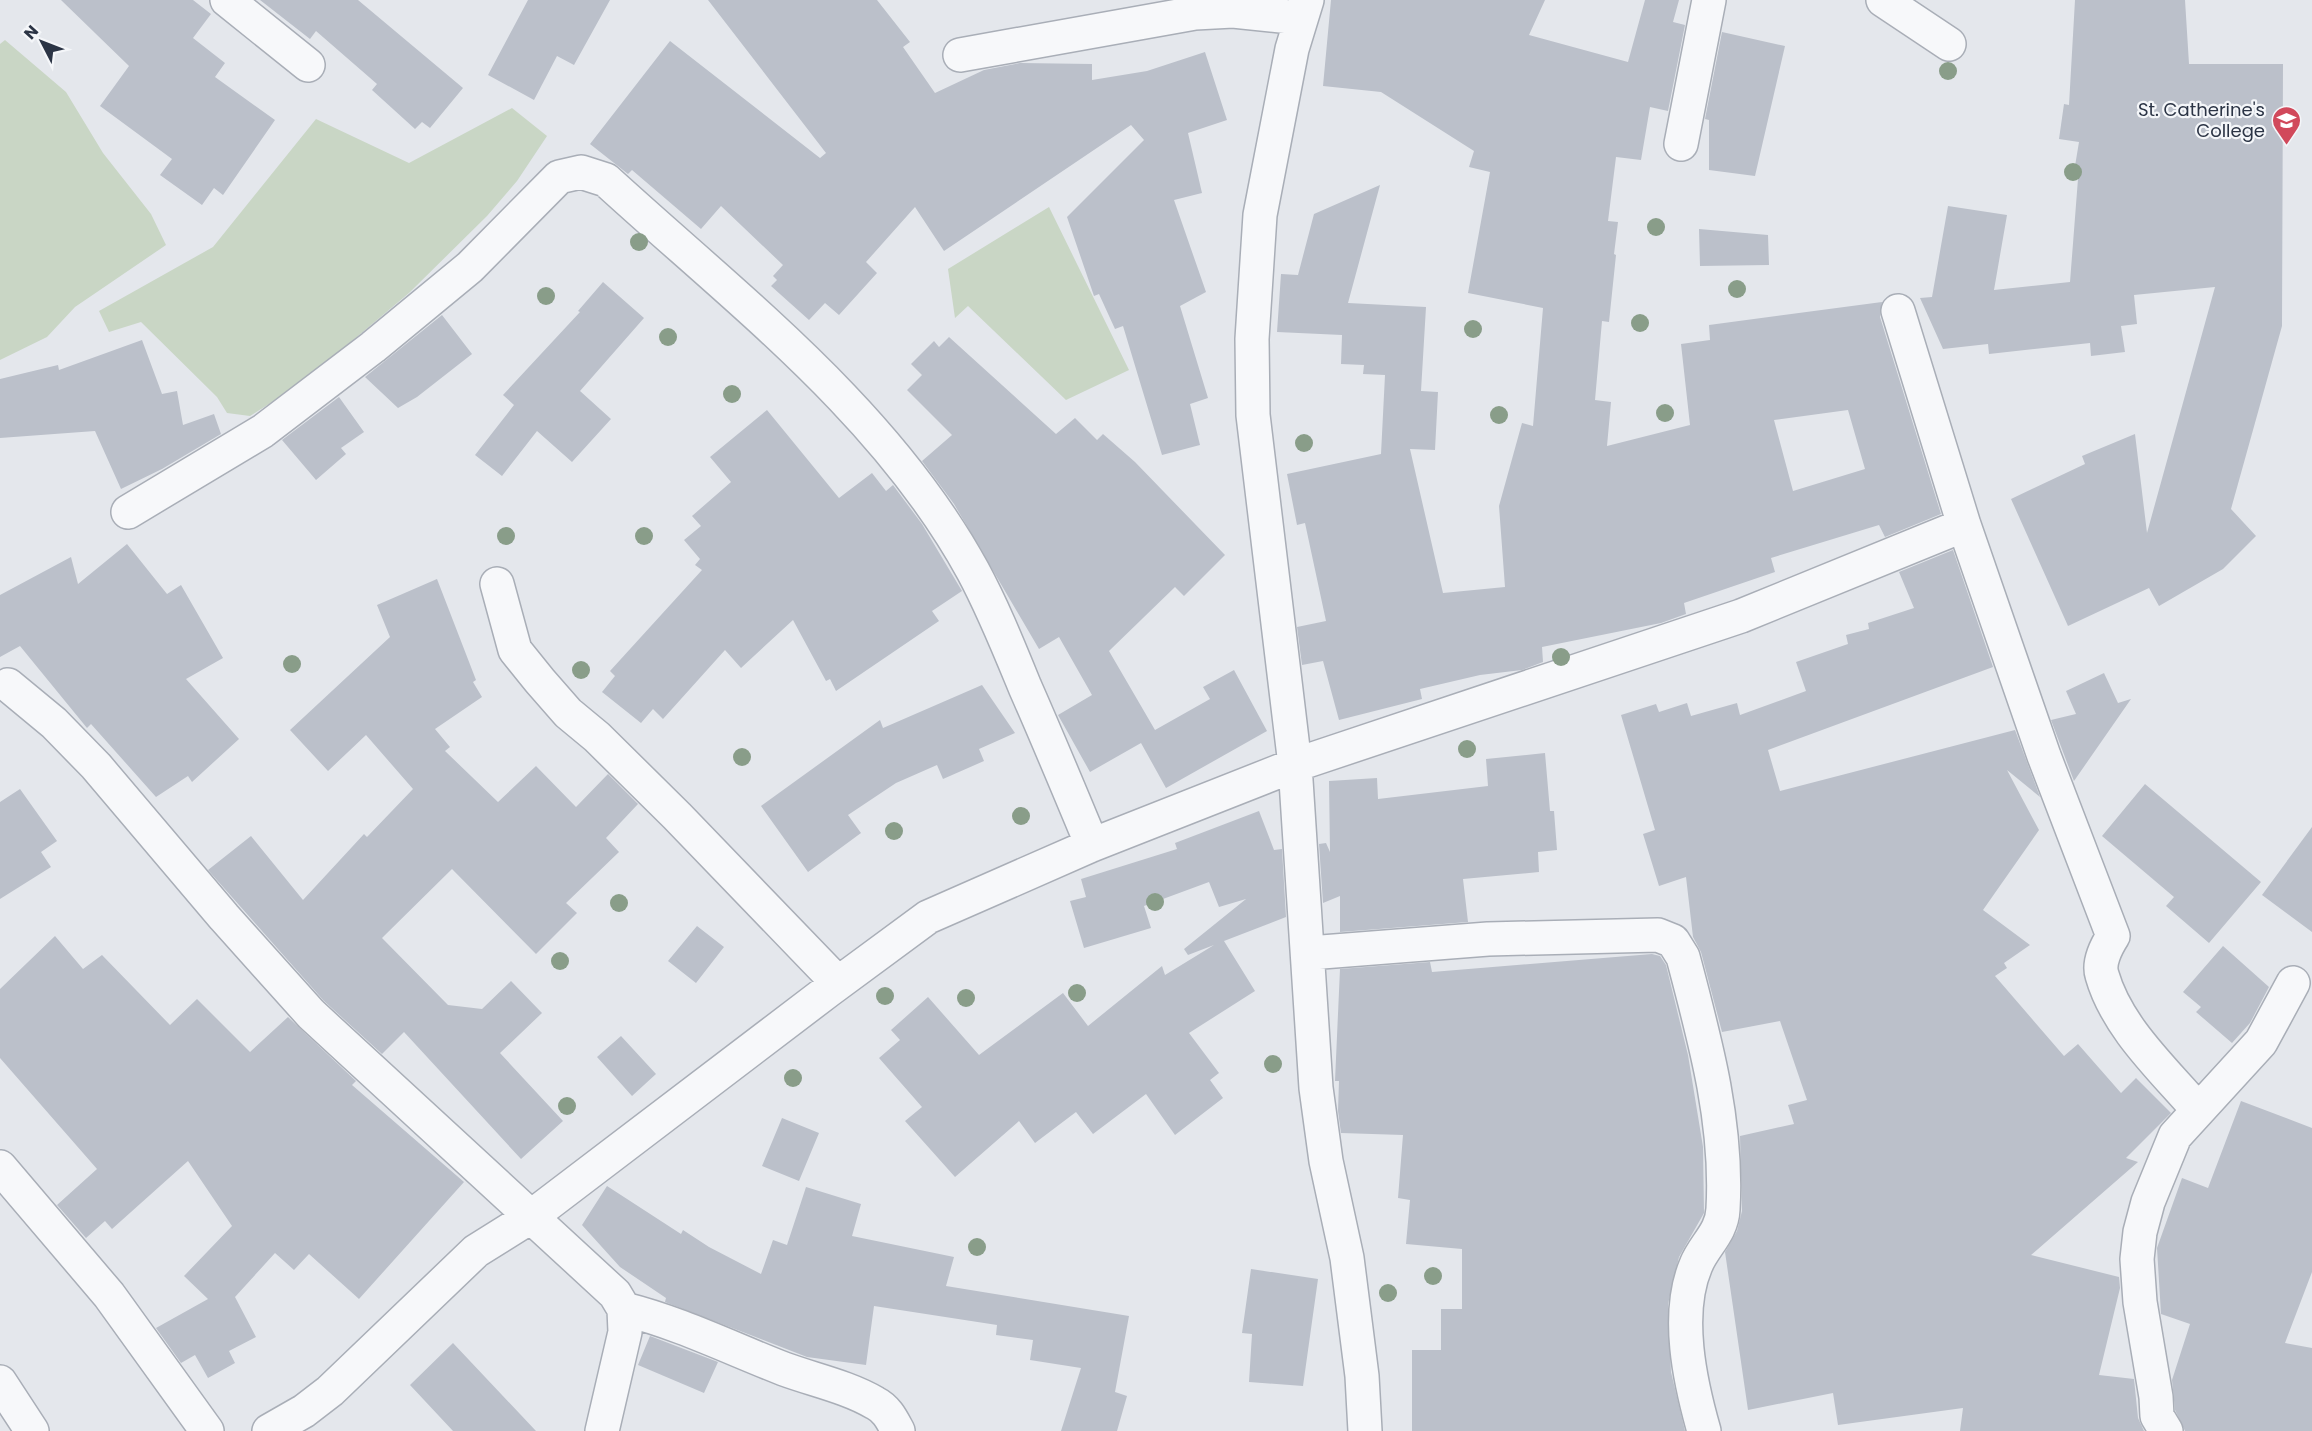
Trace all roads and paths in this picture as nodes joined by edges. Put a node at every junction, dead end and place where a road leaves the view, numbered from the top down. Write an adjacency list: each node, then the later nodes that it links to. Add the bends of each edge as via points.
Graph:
1 (227, 0): 8 (street)
2 (1708, 0): 9 (street)
3 (1883, 0): 6 (street)
4 (1149, 9): 5 (street); 7 (street)
5 (1304, 9): 15 (street, via 1284,88 1260,215 1252,339 1253,415)
6 (1950, 44)
7 (960, 55)
8 (308, 65)
9 (1682, 144)
10 (1898, 311): 12 (street)
11 (128, 512): 16 (street, via 263,431 373,347 470,267 559,177 580,172 606,180 778,333 870,427 905,469 972,570)
12 (1964, 525): 15 (street, via 1741,616); 20 (street, via 2044,756 2113,936 2105,950 2101,974 2125,1023)
13 (497, 584): 18 (street, via 515,650 554,697)
14 (8, 685): 22 (street, via 54,723 96,766 311,1014)
15 (1295, 765): 16 (street); 17 (street)
16 (1092, 845): 18 (street, via 928,917)
17 (1309, 953): 30 (street, via 1316,1088 1326,1161 1347,1258); 31 (street, via 1488,939 1658,935 1677,945 1710,1064 1722,1145 1722,1222 1696,1264 1687,1308 1686,1348 1691,1386)
18 (838, 983): 22 (street)
19 (2293, 983): 20 (street, via 2261,1042)
20 (2198, 1110): 32 (street, via 2175,1136 2164,1158 2145,1212 2137,1259 2157,1416)
21 (0, 1167): 26 (street, via 109,1294)
22 (532, 1216): 23 (street, via 615,1294); 27 (street, via 476,1251 330,1391)
23 (624, 1309): 28 (street, via 625,1332); 29 (street, via 689,1328 766,1362 860,1396 877,1404)
24 (0, 1382): 25 (street)
25 (32, 1431)
26 (207, 1431)
27 (269, 1431)
28 (602, 1431)
29 (898, 1431)
30 (1365, 1431)
31 (1704, 1431)
32 (2166, 1431)

